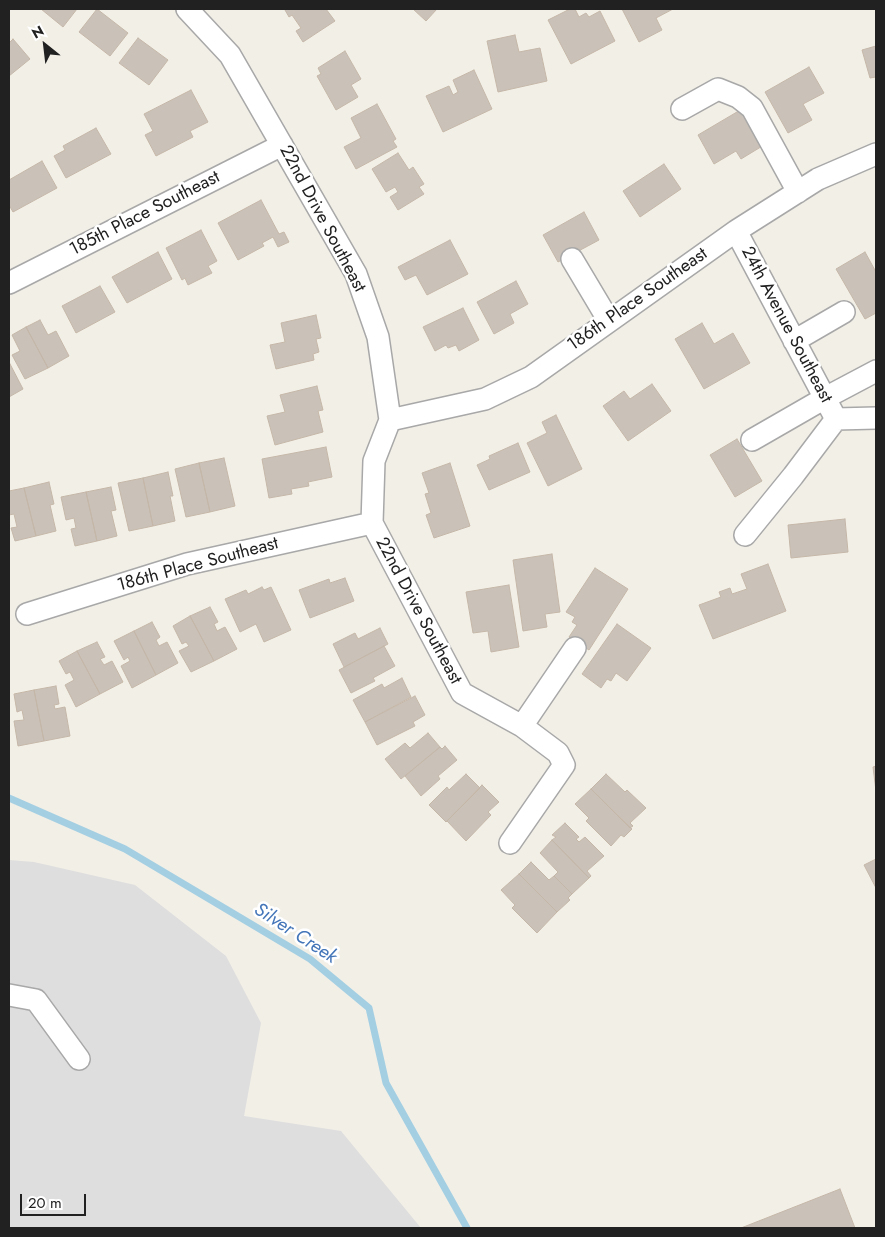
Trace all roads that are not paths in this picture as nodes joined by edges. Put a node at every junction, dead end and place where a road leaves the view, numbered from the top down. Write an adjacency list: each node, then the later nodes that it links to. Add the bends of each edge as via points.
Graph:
1 (187, 9): 3 (street, 22nd Drive Southeast, via 230,55)
2 (682, 109): 5 (street, via 718,89 738,97 752,108)
3 (282, 145): 8 (street, 185th Place Southeast); 16 (street, 22nd Drive Southeast, via 356,274 378,337)
4 (876, 154): 5 (street, 186th Place Southeast)
5 (798, 192): 6 (street, 186th Place Southeast)
6 (736, 231): 10 (street, 186th Place Southeast); 11 (street, 24th Avenue Southeast)
7 (572, 259): 10 (street)
8 (9, 283)
9 (844, 312): 11 (street)
10 (609, 321): 16 (street, 186th Place Southeast, via 531,377 485,400)
11 (794, 341): 13 (street, 24th Avenue Southeast)
12 (876, 371): 13 (street)
13 (824, 398): 15 (street, 24th Avenue Southeast); 17 (street)
14 (876, 418): 15 (street)
15 (836, 419): 19 (street)
16 (390, 420): 18 (street, 22nd Drive Southeast, via 374,461)
17 (752, 440)
18 (372, 523): 20 (street, 186th Place Southeast, via 187,564); 22 (street, 22nd Drive Southeast, via 462,693)
19 (745, 534)
20 (27, 614)
21 (576, 648): 22 (street)
22 (522, 726): 23 (street, 22nd Drive Southeast, via 558,753 564,765)
23 (510, 843)
24 (9, 995): 25 (street, via 36,1000)
25 (79, 1059)

